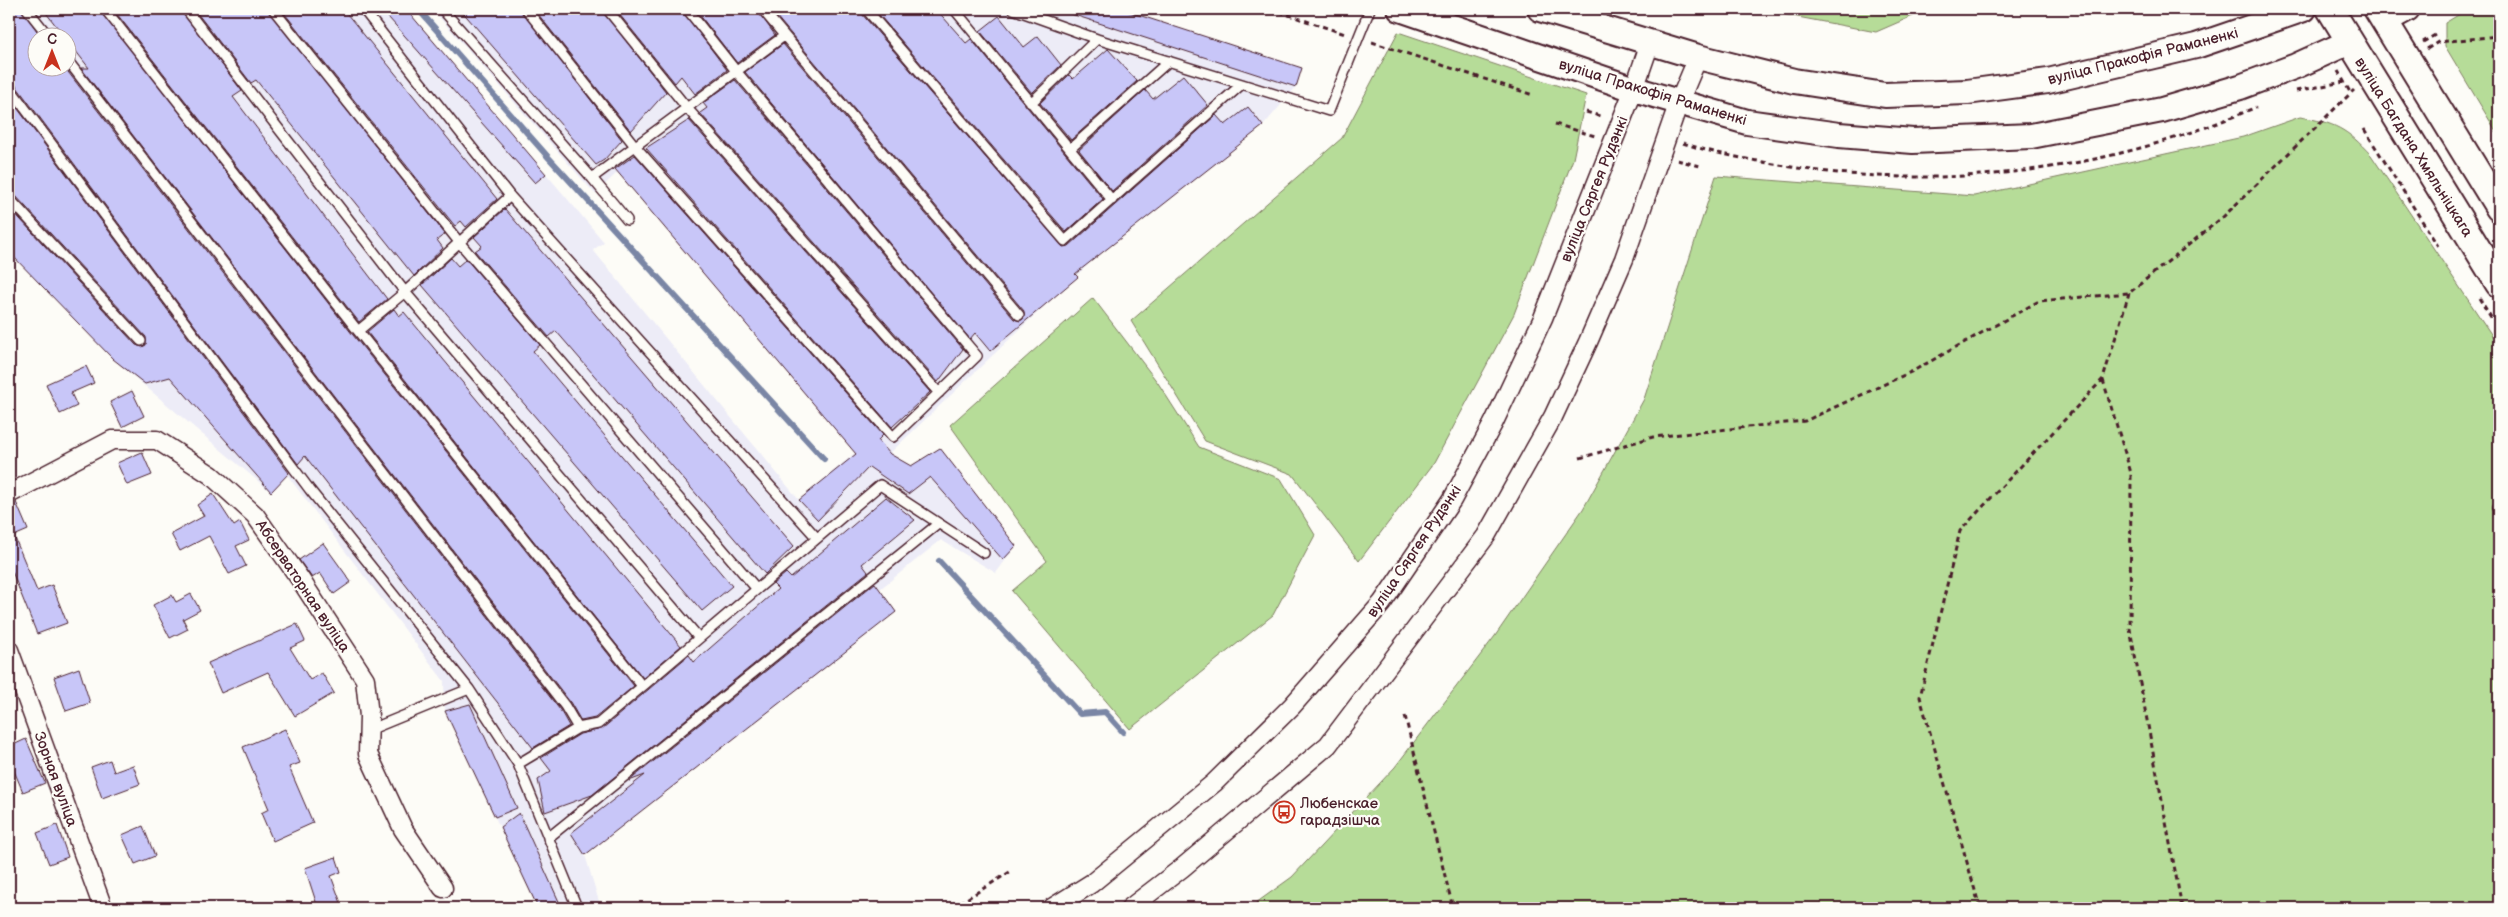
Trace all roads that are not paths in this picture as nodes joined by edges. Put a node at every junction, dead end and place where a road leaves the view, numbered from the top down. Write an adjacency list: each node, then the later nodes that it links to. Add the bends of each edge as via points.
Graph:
1 (28, 9): 20 (lane)
2 (105, 9): 47 (lane)
3 (186, 9): 45 (lane)
4 (273, 9): 43 (lane)
5 (363, 9): 38 (lane)
6 (442, 9): 37 (lane)
7 (526, 9): 35 (lane)
8 (607, 9): 34 (lane)
9 (687, 9): 27 (lane)
10 (762, 9): 21 (lane)
11 (866, 9): 40 (lane, via 1065,242)
12 (954, 9): 33 (lane)
13 (1013, 9): 22 (lane)
14 (1370, 9): 29 (lane, via 1329,111)
15 (1400, 9): 31 (street, вуліца Пракофія Раманенкі)
16 (1540, 9): 24 (street, вуліца Пракофія Раманенкі)
17 (2304, 9): 25 (street, вуліца Пракофія Раманенкі, via 2196,46 2128,63 2048,81 1967,92 1885,95 1794,81)
18 (2330, 9): 23 (main road, вуліца Багдана Хмяльніцкага)
19 (2390, 13): 23 (main road); 41 (main road)
20 (42, 28)
21 (784, 36): 27 (lane); 46 (lane)
22 (1097, 39): 26 (lane); 33 (lane)
23 (2349, 42): 32 (street, вуліца Пракофія Раманенкі, via 2231,90 2162,110 2031,136 1913,141 1839,135 1747,122); 44 (main road, вуліца Багдана Хмяльніцкага)
24 (1650, 43): 25 (street, вуліца Пракофія Раманенкі); 31 (street, вуліца Сяргея Рудэнкі)
25 (1698, 57): 32 (street)
26 (1169, 61): 29 (lane); 36 (lane)
27 (736, 71): 34 (lane); 49 (lane, via 977,356)
28 (78, 74): 59 (lane, via 559,699)
29 (1242, 84): 40 (lane)
30 (9, 87): 58 (lane, via 310,490)
31 (1634, 89): 32 (street, вуліца Пракофія Раманенкі); 66 (street, вуліца Сяргея Рудэнкі, via 1543,318 1494,422 1452,500 1382,603 1292,706 1214,783 1092,883)
32 (1679, 102): 67 (street, via 1624,260 1588,342 1553,417 1486,536 1328,745)
33 (1031, 103): 36 (lane)
34 (686, 108): 35 (lane); 49 (lane)
35 (636, 146): 37 (lane); 49 (lane, via 893,436)
36 (1070, 149): 40 (lane)
37 (592, 178): 42 (lane)
38 (510, 196): 43 (lane); 52 (lane)
39 (9, 198): 48 (lane)
40 (1112, 200)
41 (2499, 208)
42 (627, 220)
43 (459, 242): 45 (lane); 54 (lane)
44 (2488, 290)
45 (406, 292): 47 (lane); 55 (lane)
46 (1019, 315)
47 (358, 331): 57 (lane)
48 (141, 341)
49 (938, 393)
50 (9, 494): 60 (street, Абсерваторная вуліца, via 112,440 157,440 203,470 255,515 365,680)
51 (938, 524): 52 (lane, via 880,485); 53 (lane); 62 (lane)
52 (816, 537): 54 (lane)
53 (984, 553)
54 (756, 588): 55 (lane)
55 (699, 638): 57 (lane)
56 (9, 650): 65 (street, Зорная вуліца)
57 (642, 686): 59 (lane, via 598,724)
58 (469, 690): 60 (lane); 61 (lane)
59 (578, 728): 61 (lane)
60 (369, 730): 63 (street, Абсерваторная вуліца, via 368,754 403,830)
61 (518, 764): 62 (lane)
62 (548, 838): 64 (lane)
63 (443, 888)
64 (576, 905)
65 (103, 908)
66 (1052, 908)
67 (1130, 908)

